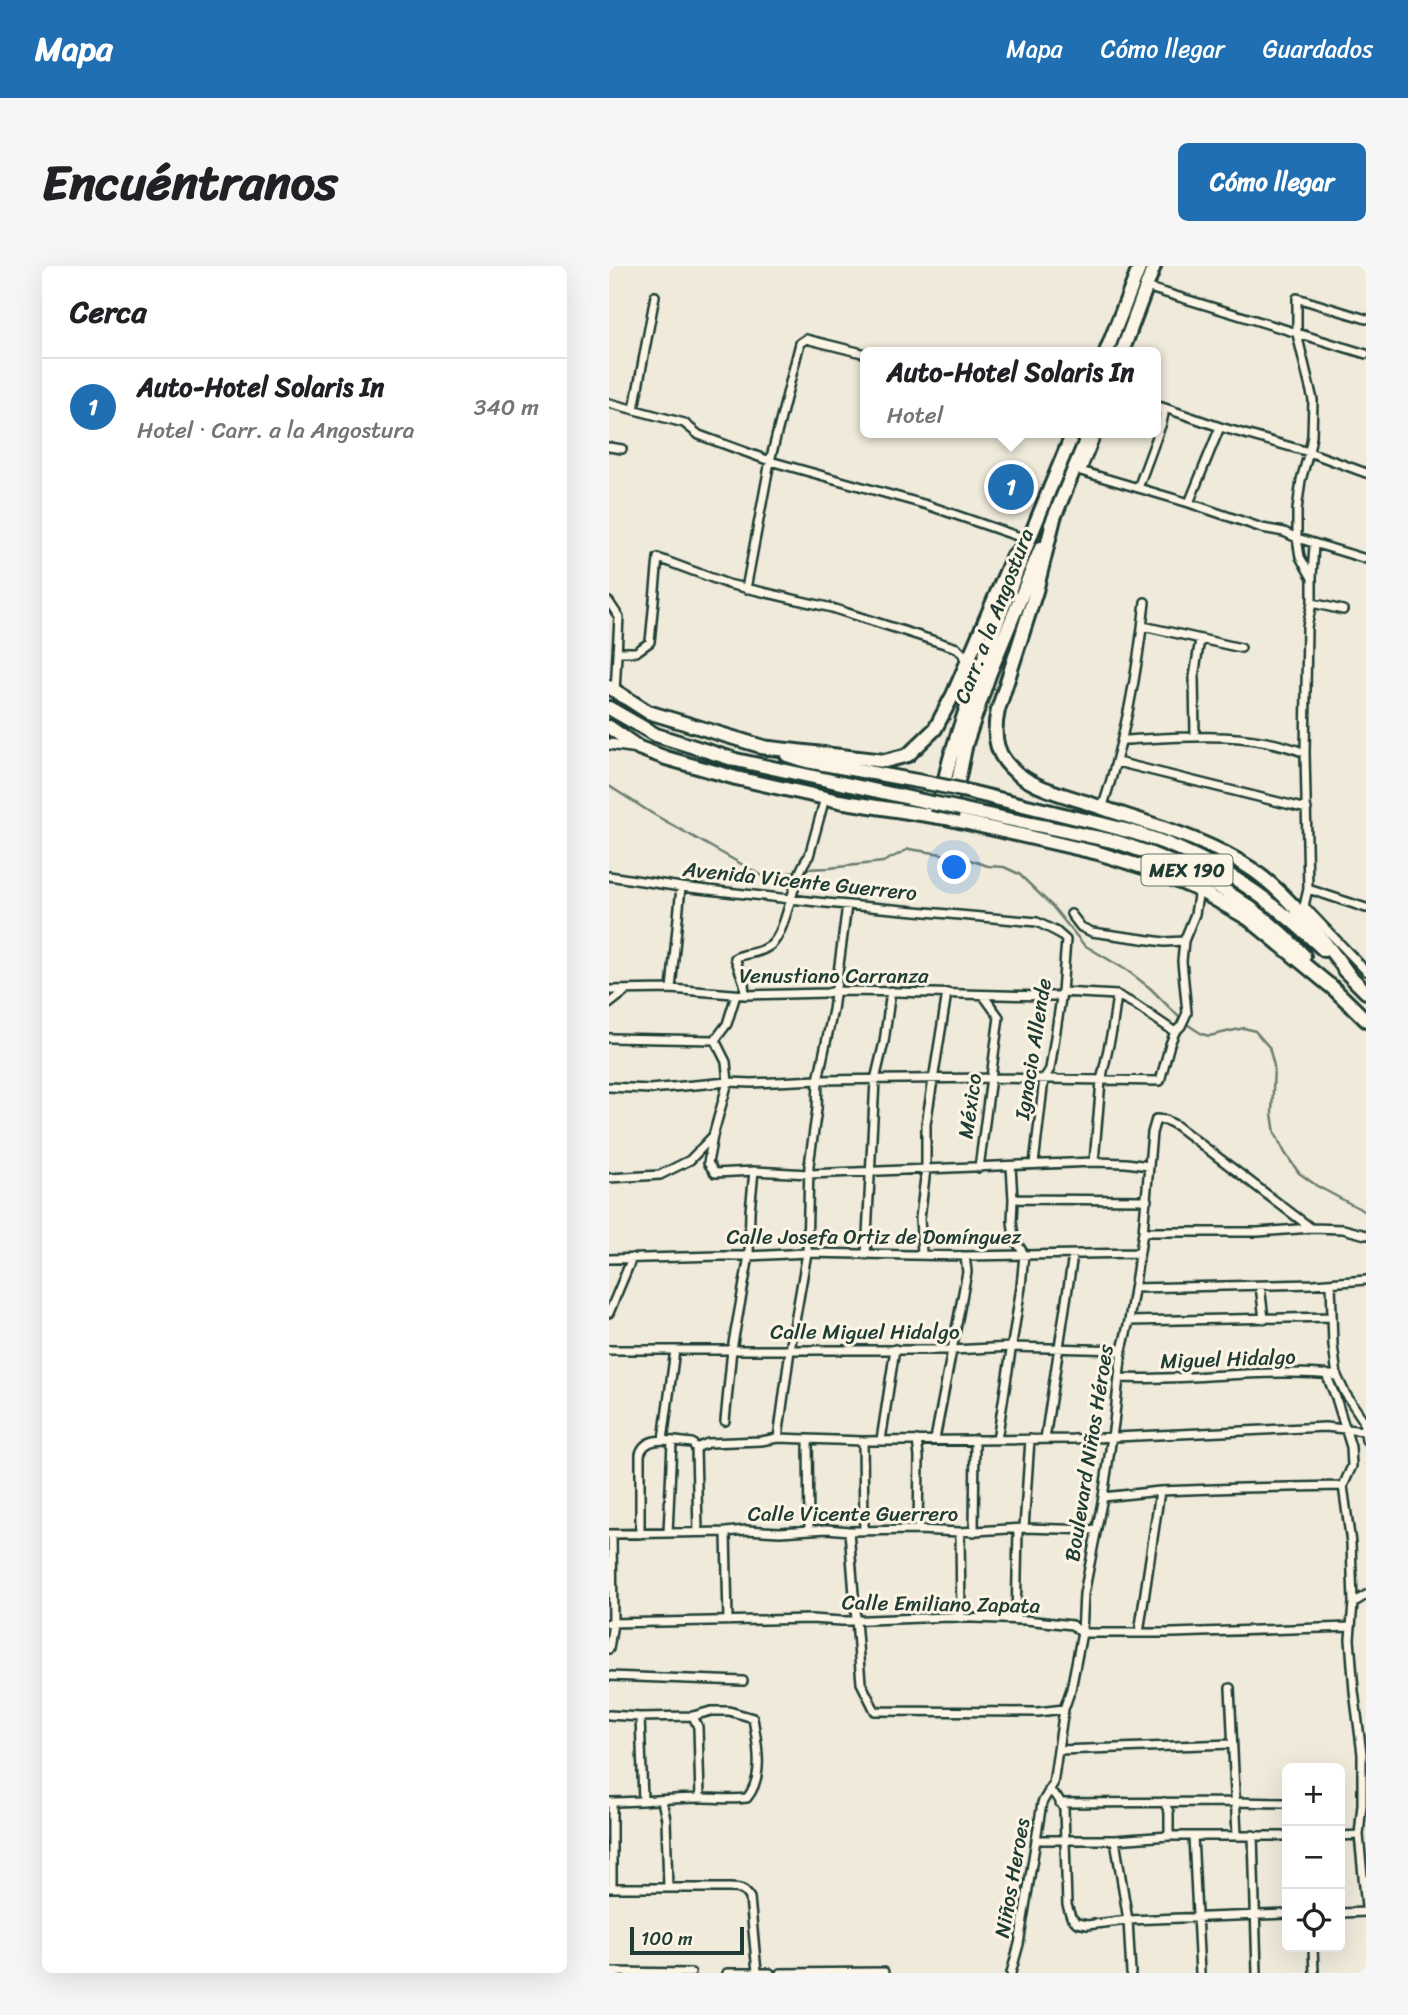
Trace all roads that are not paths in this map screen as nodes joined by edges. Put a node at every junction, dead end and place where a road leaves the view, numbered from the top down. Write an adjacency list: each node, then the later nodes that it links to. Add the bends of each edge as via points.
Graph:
1 (1140, 266): 7 (main road)
2 (1154, 266): 3 (main road)
3 (1146, 287): 6 (street); 8 (main road)
4 (655, 296): 13 (street)
5 (1366, 318): 6 (street, via 1297,298)
6 (1297, 334): 10 (street); 23 (street, via 1313,400)
7 (1108, 347)
8 (1124, 347)
9 (860, 352): 24 (street, via 806,339 800,344)
10 (1366, 352)
11 (609, 403): 13 (street)
12 (1161, 407): 16 (street)
13 (634, 409): 24 (street, via 684,423 699,435)
14 (1161, 409): 15 (street)
15 (1161, 426)
16 (1220, 427): 23 (street); 28 (street)
17 (1071, 438): 30 (main road, Carr. a la Angostura)
18 (1088, 438): 25 (main road, Carr. a la Angostura)
19 (1094, 438): 25 (street)
20 (1156, 438): 27 (street)
21 (609, 447): 22 (street)
22 (622, 449)
23 (1309, 452): 26 (street); 31 (street, via 1301,480)
24 (770, 461): 30 (street); 35 (street)
25 (1078, 470): 27 (street); 29 (main road, Carr. a la Angostura)
26 (1366, 473)
27 (1138, 488): 28 (street)
28 (1189, 503): 31 (street)
29 (1054, 518): 58 (main road, via 1036,592 997,710 996,739 998,750 1014,772); 60 (main road, Carr. a la Angostura, via 989,675 959,777)
30 (1029, 537): 42 (main road, via 1013,556); 60 (main road, Carr. a la Angostura, via 952,754)
31 (1297, 538): 32 (street); 34 (street, via 1300,557)
32 (1314, 544): 33 (street); 34 (street)
33 (1366, 559)
34 (1312, 578): 38 (street)
35 (746, 589): 43 (street, via 832,608); 45 (street, via 658,558 650,642 636,652)
36 (609, 602): 45 (street, via 619,617)
37 (1145, 602): 40 (street)
38 (1312, 603): 39 (street); 55 (street, via 1307,627)
39 (1343, 611)
40 (1143, 626): 41 (street); 51 (street)
41 (1200, 639): 44 (street); 50 (street, via 1194,677)
42 (976, 642): 43 (street); 46 (main road)
43 (957, 648): 46 (street)
44 (1241, 648)
45 (617, 652): 47 (street)
46 (966, 665): 53 (main road, via 935,729 908,755 885,761)
47 (612, 690): 53 (main road, MEX 190, via 648,712)
48 (609, 708): 60 (main road, MEX 190, via 656,735)
49 (609, 727): 54 (main road)
50 (1195, 736): 51 (street); 55 (street, via 1276,743)
51 (1123, 740): 56 (street)
52 (609, 744): 54 (street)
53 (761, 747): 73 (main road, MEX 190, bridge, via 1127,830 1181,849 1263,897)
54 (639, 748): 57 (main road, via 736,778)
55 (1305, 753): 59 (street)
56 (1117, 762): 58 (street); 59 (street)
57 (825, 798): 60 (main road); 65 (street, via 810,856)
58 (1102, 808): 68 (main road, via 1209,846 1252,870)
59 (1307, 809): 63 (street)
60 (938, 812): 64 (main road, via 1121,859); 75 (main road, MEX 190, bridge, via 961,809 1120,843 1174,864 1260,914)
61 (609, 876): 62 (street, Avenida Vicente Guerrero)
62 (681, 887): 65 (street, Avenida Vicente Guerrero); 74 (street)
63 (1308, 889): 67 (street); 68 (street)
64 (1199, 890): 71 (street); 75 (main road, via 1249,919)
65 (790, 898): 66 (street, Avenida Vicente Guerrero); 83 (street, via 772,944 735,958 744,983)
66 (848, 905): 70 (street, Avenida Vicente Guerrero, via 1037,922); 78 (street)
67 (1366, 908)
68 (1302, 910): 72 (street); 73 (main road)
69 (1071, 915): 71 (street, via 1092,932)
70 (1066, 940): 82 (street, Ignacio Allende)
71 (1184, 941): 88 (street, via 1187,1013)
72 (1366, 971)
73 (1350, 976): 80 (main road, MEX 190)
74 (671, 989): 77 (street, Venustiano Carranza); 83 (street, Venustiano Carranza)
75 (1334, 989): 87 (main road, MEX 190)
76 (609, 990): 77 (street, Venustiano Carranza)
77 (627, 990): 86 (street)
78 (836, 991): 79 (street, Venustiano Carranza); 83 (street, Venustiano Carranza); 94 (street)
79 (891, 991): 81 (street, Venustiano Carranza); 95 (street)
80 (1366, 992)
81 (947, 993): 84 (street, Venustiano Carranza); 92 (street)
82 (1061, 994): 84 (street, Venustiano Carranza); 85 (street, Venustiano Carranza); 93 (street, Ignacio Allende, via 1050,1069)
83 (741, 995): 90 (street)
84 (983, 995): 91 (street, México, via 999,1017)
85 (1117, 995): 88 (street); 96 (street)
86 (609, 1004)
87 (1366, 1020)
88 (1175, 1032): 96 (street, via 1160,1081)
89 (609, 1038): 90 (street)
90 (715, 1040): 97 (street)
91 (991, 1078): 92 (street); 93 (street); 104 (street, México)
92 (934, 1079): 95 (street); 105 (street, via 926,1124)
93 (1044, 1079): 96 (street); 101 (street, Ignacio Allende)
94 (818, 1080): 95 (street); 97 (street); 108 (street)
95 (875, 1080): 107 (street)
96 (1101, 1081): 100 (street)
97 (729, 1082): 98 (street, via 650,1089); 99 (street)
98 (613, 1087)
99 (713, 1136): 106 (street, via 708,1163 715,1173); 109 (street, via 690,1160 660,1175)
100 (1094, 1162): 101 (street, México); 103 (street, México)
101 (1034, 1164): 102 (street, México)
102 (1011, 1166): 104 (street, México); 110 (street)
103 (1149, 1166): 111 (street, Boulevard Niños Héroes); 112 (street, Boulevard Niños Héroes, via 1156,1119 1166,1120)
104 (979, 1168): 105 (street)
105 (926, 1169): 107 (street); 117 (street, via 920,1218)
106 (754, 1171): 108 (street); 121 (street)
107 (869, 1171): 108 (street); 119 (street)
108 (809, 1174): 115 (street)
109 (609, 1178)
110 (1013, 1199): 111 (street); 118 (street, via 1014,1238)
111 (1147, 1200): 113 (street, Boulevard Niños Héroes)
112 (1311, 1228): 113 (street); 114 (street)
113 (1143, 1232): 116 (street, Boulevard Niños Héroes)
114 (1366, 1235)
115 (807, 1253): 119 (street, Calle Josefa Ortiz de Domínguez); 121 (street, Calle Josefa Ortiz de Domínguez); 138 (street)
116 (1139, 1253): 120 (street, Calle Josefa Ortiz de Domínguez); 128 (street, Boulevard Niños Héroes)
117 (922, 1254): 119 (street, Calle Josefa Ortiz de Domínguez); 122 (street, Calle Josefa Ortiz de Domínguez)
118 (1024, 1254): 120 (street, Calle Josefa Ortiz de Domínguez); 122 (street, Calle Josefa Ortiz de Domínguez); 133 (street)
119 (866, 1255)
120 (1073, 1255): 140 (street)
121 (749, 1256): 123 (street, Calle Josefa Ortiz de Domínguez); 134 (street)
122 (965, 1256): 139 (street, via 967,1272)
123 (632, 1258): 124 (street, Calle Josefa Ortiz de Domínguez); 129 (street)
124 (609, 1259)
125 (1366, 1280): 126 (street)
126 (1331, 1283): 127 (street); 130 (street)
127 (1260, 1286): 128 (street); 131 (street)
128 (1134, 1288): 132 (street, Boulevard Niños Héroes)
129 (609, 1312)
130 (1332, 1317): 131 (street); 143 (street)
131 (1264, 1319): 132 (street)
132 (1129, 1321): 141 (street, Boulevard Niños Héroes)
133 (1012, 1347): 139 (street, Calle Miguel Hidalgo); 140 (street, Calle Miguel Hidalgo); 158 (street)
134 (732, 1349): 137 (street, Calle Miguel Hidalgo); 138 (street, Calle Miguel Hidalgo); 145 (street)
135 (895, 1349): 138 (street, Calle Miguel Hidalgo); 139 (street, Calle Miguel Hidalgo); 156 (street)
136 (609, 1350): 137 (street, Calle Miguel Hidalgo)
137 (675, 1350): 154 (street)
138 (790, 1350): 148 (street)
139 (952, 1350): 150 (street)
140 (1059, 1350): 141 (street, Calle Miguel Hidalgo); 153 (street)
141 (1122, 1350): 144 (street, Boulevard Niños Héroes)
142 (1326, 1374): 143 (street, Miguel Hidalgo); 144 (street, Miguel Hidalgo); 146 (street)
143 (1337, 1376): 147 (street, via 1363,1420)
144 (1120, 1378): 149 (street, Boulevard Niños Héroes)
145 (725, 1421)
146 (1346, 1428): 147 (street); 149 (street); 163 (street, via 1352,1466)
147 (1364, 1431): 159 (street)
148 (778, 1438): 155 (street); 162 (street)
149 (1111, 1438): 153 (street); 165 (street, Boulevard Niños Héroes)
150 (935, 1439): 151 (street); 157 (street)
151 (975, 1439): 158 (street); 175 (street)
152 (1030, 1439): 153 (street); 158 (street); 166 (street)
153 (1045, 1439)
154 (663, 1440): 161 (street); 178 (street, via 642,1446 640,1454)
155 (809, 1440): 160 (street); 167 (street)
156 (881, 1440): 157 (street); 160 (street)
157 (917, 1440): 168 (street)
158 (997, 1440)
159 (1366, 1440)
160 (863, 1441): 171 (street)
161 (672, 1442): 162 (street); 176 (street)
162 (694, 1446): 172 (street)
163 (1343, 1486): 164 (street); 180 (street, via 1352,1543)
164 (1160, 1491): 165 (street); 188 (street)
165 (1103, 1497): 169 (street, Boulevard Niños Héroes)
166 (1021, 1529): 169 (street, Calle Vicente Guerrero); 175 (street, Calle Vicente Guerrero); 184 (street)
167 (809, 1530): 170 (street, Calle Vicente Guerrero); 173 (street, Calle Vicente Guerrero)
168 (918, 1530): 171 (street, Calle Vicente Guerrero); 174 (street, Calle Vicente Guerrero)
169 (1096, 1530): 187 (street, Boulevard Niños Héroes)
170 (849, 1531): 171 (street, Calle Vicente Guerrero); 183 (street)
171 (864, 1531)
172 (698, 1532): 173 (street, Calle Vicente Guerrero); 176 (street, Calle Vicente Guerrero)
173 (726, 1532): 182 (street)
174 (960, 1532): 175 (street, Calle Vicente Guerrero); 181 (street)
175 (974, 1532)
176 (668, 1533): 178 (street, Calle Vicente Guerrero)
177 (611, 1534): 178 (street, Calle Vicente Guerrero); 185 (street)
178 (640, 1534)
179 (1366, 1594): 180 (street)
180 (1353, 1603): 186 (street)
181 (961, 1618): 183 (street, Calle Emiliano Zapata); 184 (street, Calle Emiliano Zapata)
182 (728, 1620): 183 (street, Calle Emiliano Zapata); 185 (street, Calle Emiliano Zapata)
183 (857, 1620): 193 (street, via 861,1682 875,1711)
184 (1016, 1620): 187 (street, Calle Emiliano Zapata, via 1072,1625)
185 (611, 1623): 189 (street)
186 (1350, 1627): 188 (street, Calle Emiliano Zapata); 210 (street, via 1362,1754)
187 (1081, 1633): 188 (street, Calle Emiliano Zapata); 193 (street, Boulevard Niños Héroes)
188 (1139, 1633)
189 (609, 1649)
190 (609, 1676): 191 (street)
191 (743, 1681)
192 (1230, 1688): 197 (street)
193 (1064, 1709): 198 (street, Boulevard Niños Héroes)
194 (609, 1715): 196 (street)
195 (693, 1716): 196 (street); 200 (street, via 698,1727); 200 (street, via 729,1711 754,1718 759,1756 754,1790 747,1798)
196 (640, 1717): 201 (street)
197 (1232, 1744): 198 (street); 205 (street)
198 (1059, 1750): 199 (street, Boulevard Niños Héroes)
199 (1049, 1790): 206 (street); 215 (street, Niños Heroes, via 1042,1803)
200 (700, 1798): 202 (street)
201 (643, 1800): 202 (street); 203 (street)
202 (662, 1801): 219 (street)
203 (610, 1802): 218 (street)
204 (1164, 1802): 205 (street); 206 (street); 211 (street)
205 (1234, 1802): 207 (street); 208 (street)
206 (1061, 1803): 217 (street)
207 (1282, 1803)
208 (1237, 1835): 209 (street); 212 (street)
209 (1253, 1835): 213 (street); 223 (street)
210 (1359, 1835): 214 (street); 220 (street)
211 (1169, 1836): 212 (street); 216 (street)
212 (1193, 1836): 224 (street)
213 (1282, 1836)
214 (1345, 1836)
215 (1037, 1840): 217 (street); 236 (street, Niños Heroes)
216 (1115, 1840): 217 (street); 225 (street)
217 (1064, 1841): 225 (street, via 1071,1917 1087,1925)
218 (610, 1888): 219 (street)
219 (668, 1888): 228 (street, via 746,1891)
220 (1366, 1910): 221 (street)
221 (1345, 1912)
222 (1282, 1914): 223 (street)
223 (1255, 1916): 224 (street); 239 (street)
224 (1199, 1917): 225 (street); 238 (street)
225 (1128, 1920): 237 (street)
226 (1313, 1952): 240 (street)
227 (609, 1972): 230 (street)
228 (757, 1972): 232 (street); 233 (street)
229 (884, 1972): 235 (street)
230 (660, 1973): 231 (street)
231 (691, 1973)
232 (727, 1973)
233 (770, 1973)
234 (781, 1973): 235 (street)
235 (829, 1973)
236 (1011, 1973)
237 (1131, 1973)
238 (1200, 1973)
239 (1257, 1973)
240 (1314, 1973)

